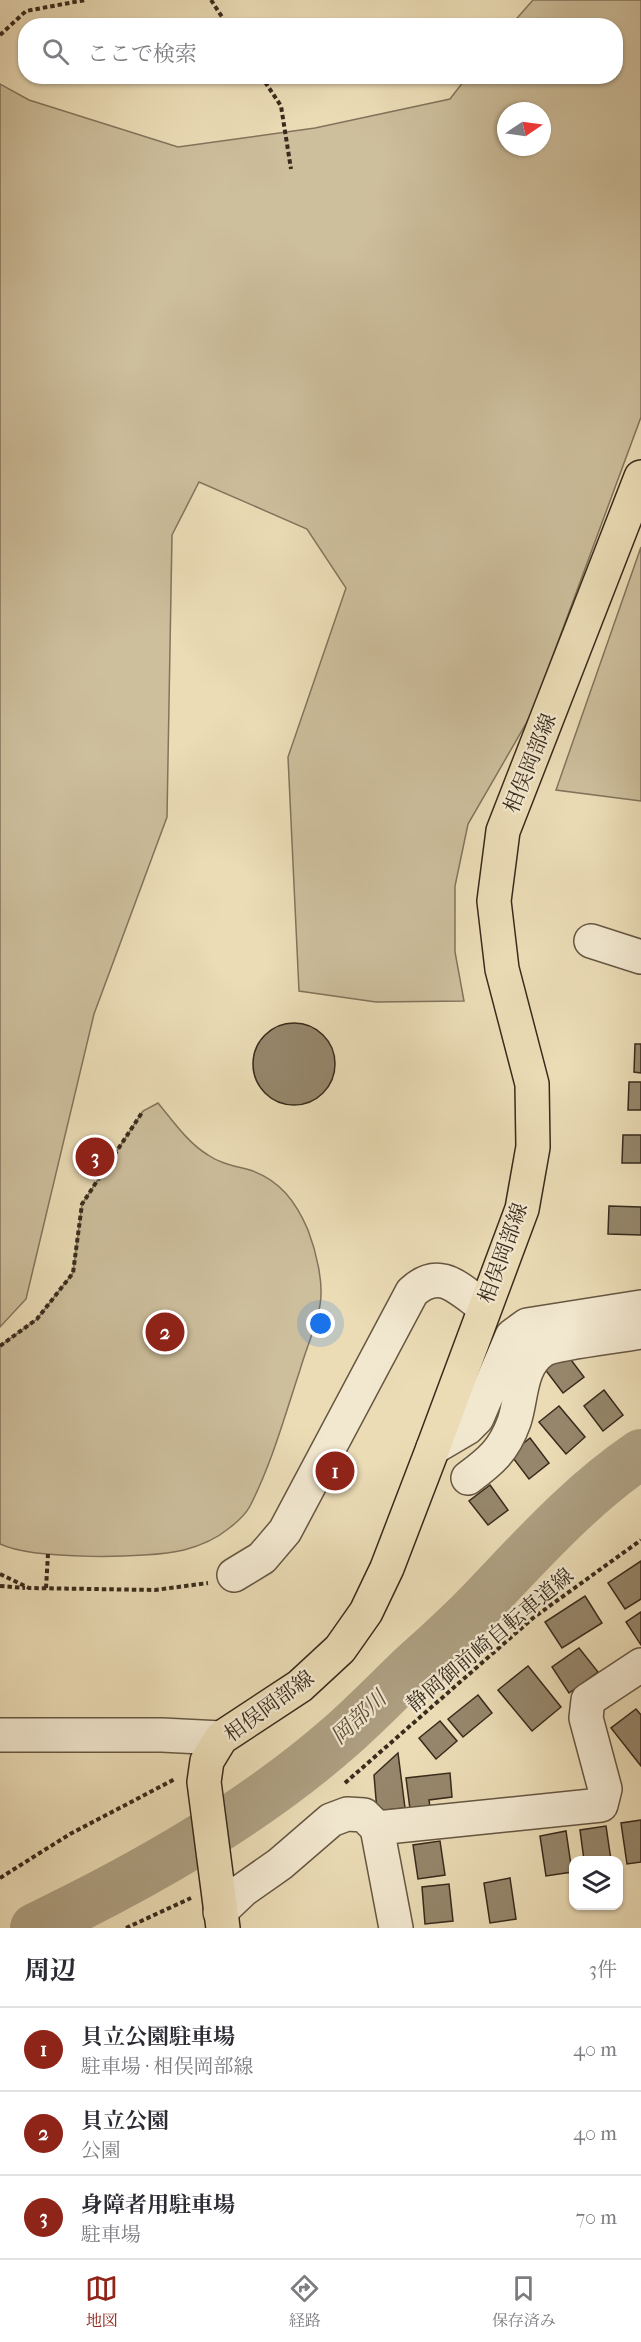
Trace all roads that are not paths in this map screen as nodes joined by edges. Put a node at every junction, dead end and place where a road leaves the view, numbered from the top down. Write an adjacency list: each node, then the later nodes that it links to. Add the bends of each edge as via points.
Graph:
1 (641, 477): 4 (main road, 相俣岡部線, via 503,831 494,901 502,969 532,1084 533,1147 522,1209)
2 (591, 941): 3 (street)
3 (641, 957)
4 (484, 1307): 7 (main road, 相俣岡部線); 9 (street, via 441,1280 422,1282 412,1292 285,1532 262,1558)
5 (641, 1307): 7 (street, via 526,1325 512,1336 477,1418)
6 (641, 1332): 8 (street, via 544,1350 528,1369 506,1440 494,1459)
7 (433, 1448): 12 (main road, 相俣岡部線, via 387,1568 366,1612 340,1649 300,1686)
8 (468, 1478)
9 (234, 1575)
10 (641, 1665): 13 (street, via 588,1700 586,1718 605,1789 601,1805)
11 (0, 1735): 12 (street)
12 (221, 1738): 14 (main road, 相俣岡部線, via 191,1786)
13 (377, 1828): 14 (street, via 364,1815 347,1814 331,1820 243,1890); 15 (street)
14 (218, 1901)
15 (396, 1928)

